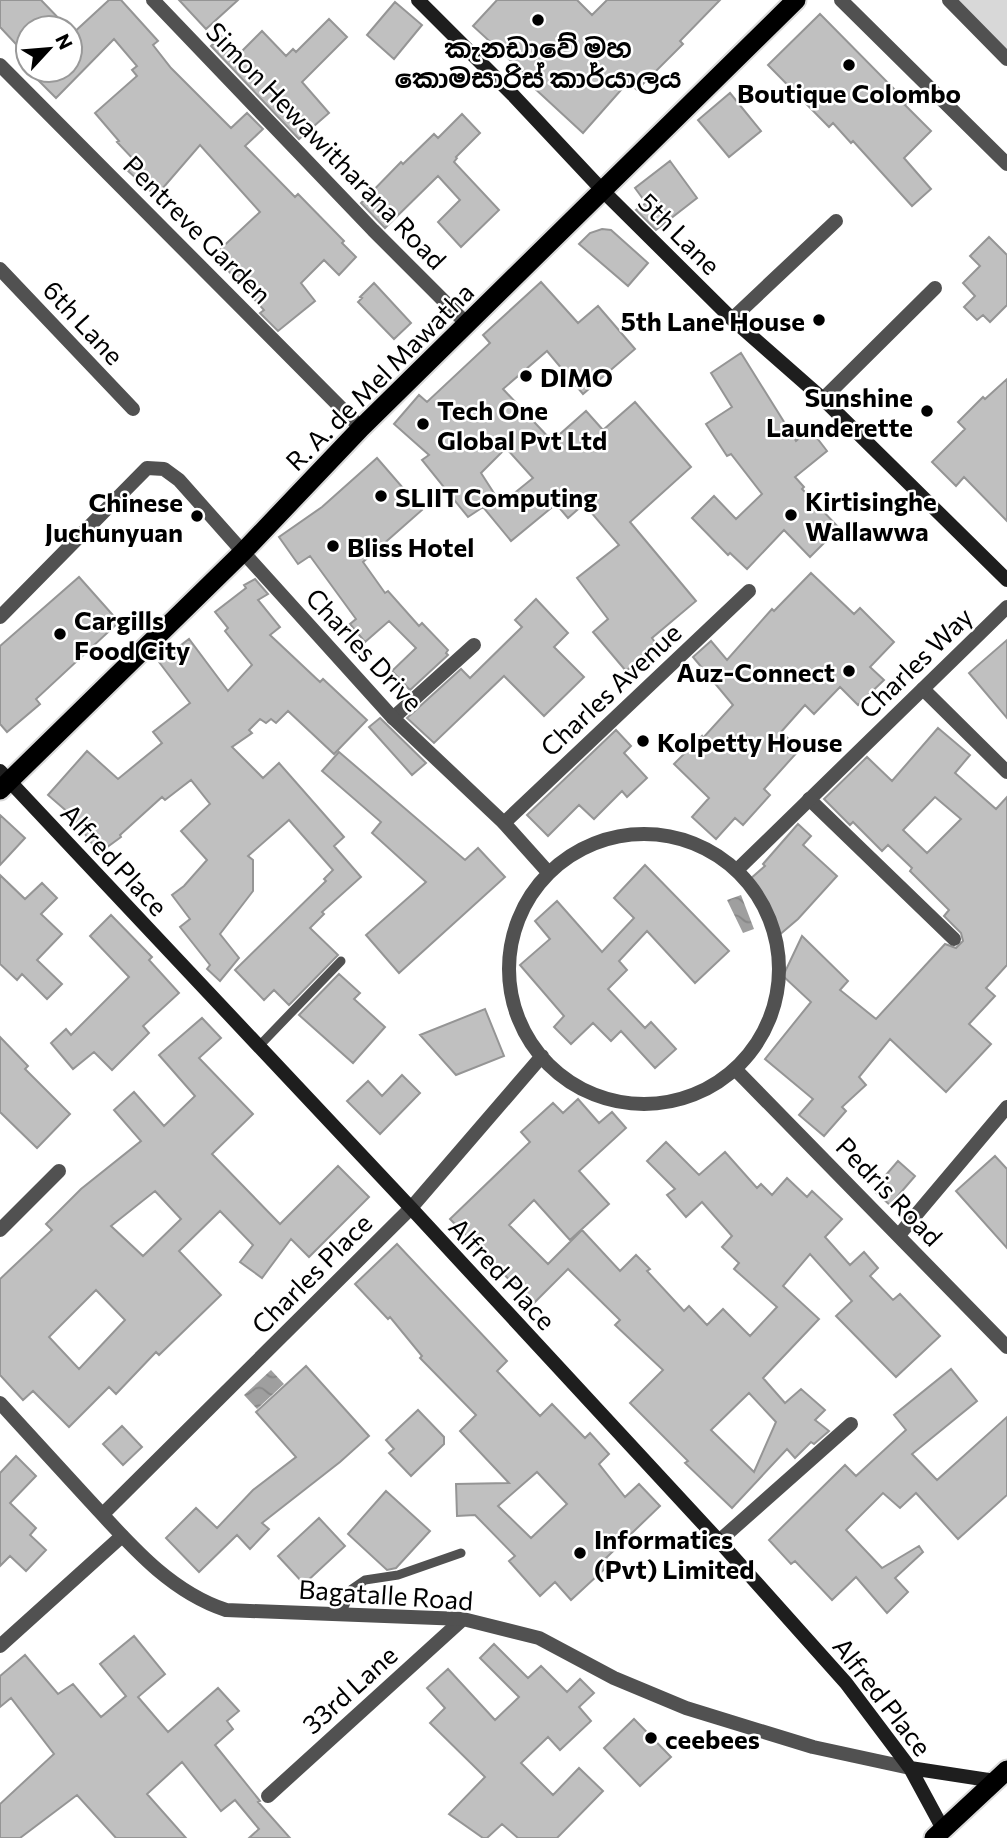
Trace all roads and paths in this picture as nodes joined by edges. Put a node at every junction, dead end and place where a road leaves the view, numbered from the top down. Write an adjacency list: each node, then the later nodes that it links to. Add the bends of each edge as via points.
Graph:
1 (153, 0): 14 (street, Simon Hewawitharana Road)
2 (418, 0): 9 (main road, 5th Lane)
3 (796, 0): 9 (highway, R. A. de Mel Mawatha)
4 (841, 0): 8 (street)
5 (949, 0): 6 (street)
6 (1007, 59)
7 (0, 65): 17 (street, Pentreve Garden)
8 (1007, 163)
9 (604, 192): 13 (main road, 5th Lane); 14 (highway, R. A. de Mel Mawatha)
10 (836, 220): 13 (street)
11 (0, 269): 16 (street, 6th Lane)
12 (935, 289): 15 (street)
13 (732, 319): 15 (main road, 5th Lane)
14 (467, 324): 17 (highway, R. A. de Mel Mawatha)
15 (823, 399): 19 (main road, 5th Lane)
16 (133, 409)
17 (361, 428): 18 (highway, R. A. de Mel Mawatha)
18 (243, 552): 22 (street, Charles Drive, via 179,480 164,469 146,468); 25 (street, Charles Drive); 27 (highway, R. A. de Mel Mawatha)
19 (1007, 580)
20 (749, 591): 29 (street, Charles Avenue)
21 (1007, 607): 24 (street, Charles Way)
22 (0, 617)
23 (474, 645): 25 (street)
24 (923, 689): 26 (street); 28 (street, Charles Way)
25 (393, 718): 29 (street, Charles Drive)
26 (1007, 772)
27 (3, 781): 34 (main road, Alfred Place)
28 (810, 799): 30 (street, Charles Way); 32 (street)
29 (504, 823): 31 (street, Charles Drive)
30 (737, 870): 31 (street, via 703,846 662,834 620,834 581,848); 36 (street, via 764,905 778,948 778,992 763,1035)
31 (547, 871): 35 (street, via 521,909 509,953 511,998 528,1040)
32 (954, 939)
33 (341, 961): 34 (lane)
34 (258, 1047): 39 (main road, Alfred Place)
35 (542, 1056): 36 (street, via 558,1074 591,1095 629,1104 667,1104 704,1092); 39 (street, Charles Place)
36 (736, 1070): 41 (street, Pedris Road)
37 (1007, 1107): 41 (street)
38 (59, 1171): 40 (street)
39 (411, 1209): 45 (street, Charles Place); 47 (main road, Alfred Place)
40 (0, 1230)
41 (899, 1235): 42 (street, Pedris Road)
42 (1007, 1347)
43 (0, 1403): 45 (street, Bagatalle Road)
44 (851, 1424): 47 (street)
45 (103, 1514): 46 (street, Bagatalle Road)
46 (122, 1536): 49 (street, Bagatalle Road, via 171,1581 205,1603 226,1610); 51 (street)
47 (719, 1541): 52 (main road, Alfred Place, via 846,1683)
48 (461, 1553): 49 (lane, via 398,1575 365,1580 352,1589)
49 (341, 1614): 50 (street, Bagatalle Road)
50 (463, 1619): 52 (street, Bagatalle Road, via 539,1638 614,1678 685,1708 813,1747); 54 (street, 33rd Lane)
51 (0, 1646)
52 (910, 1768): 53 (main road, Bagatalle Road); 55 (main road, Alfred Place)
53 (1001, 1776): 55 (highway)
54 (268, 1796)
55 (939, 1834)

